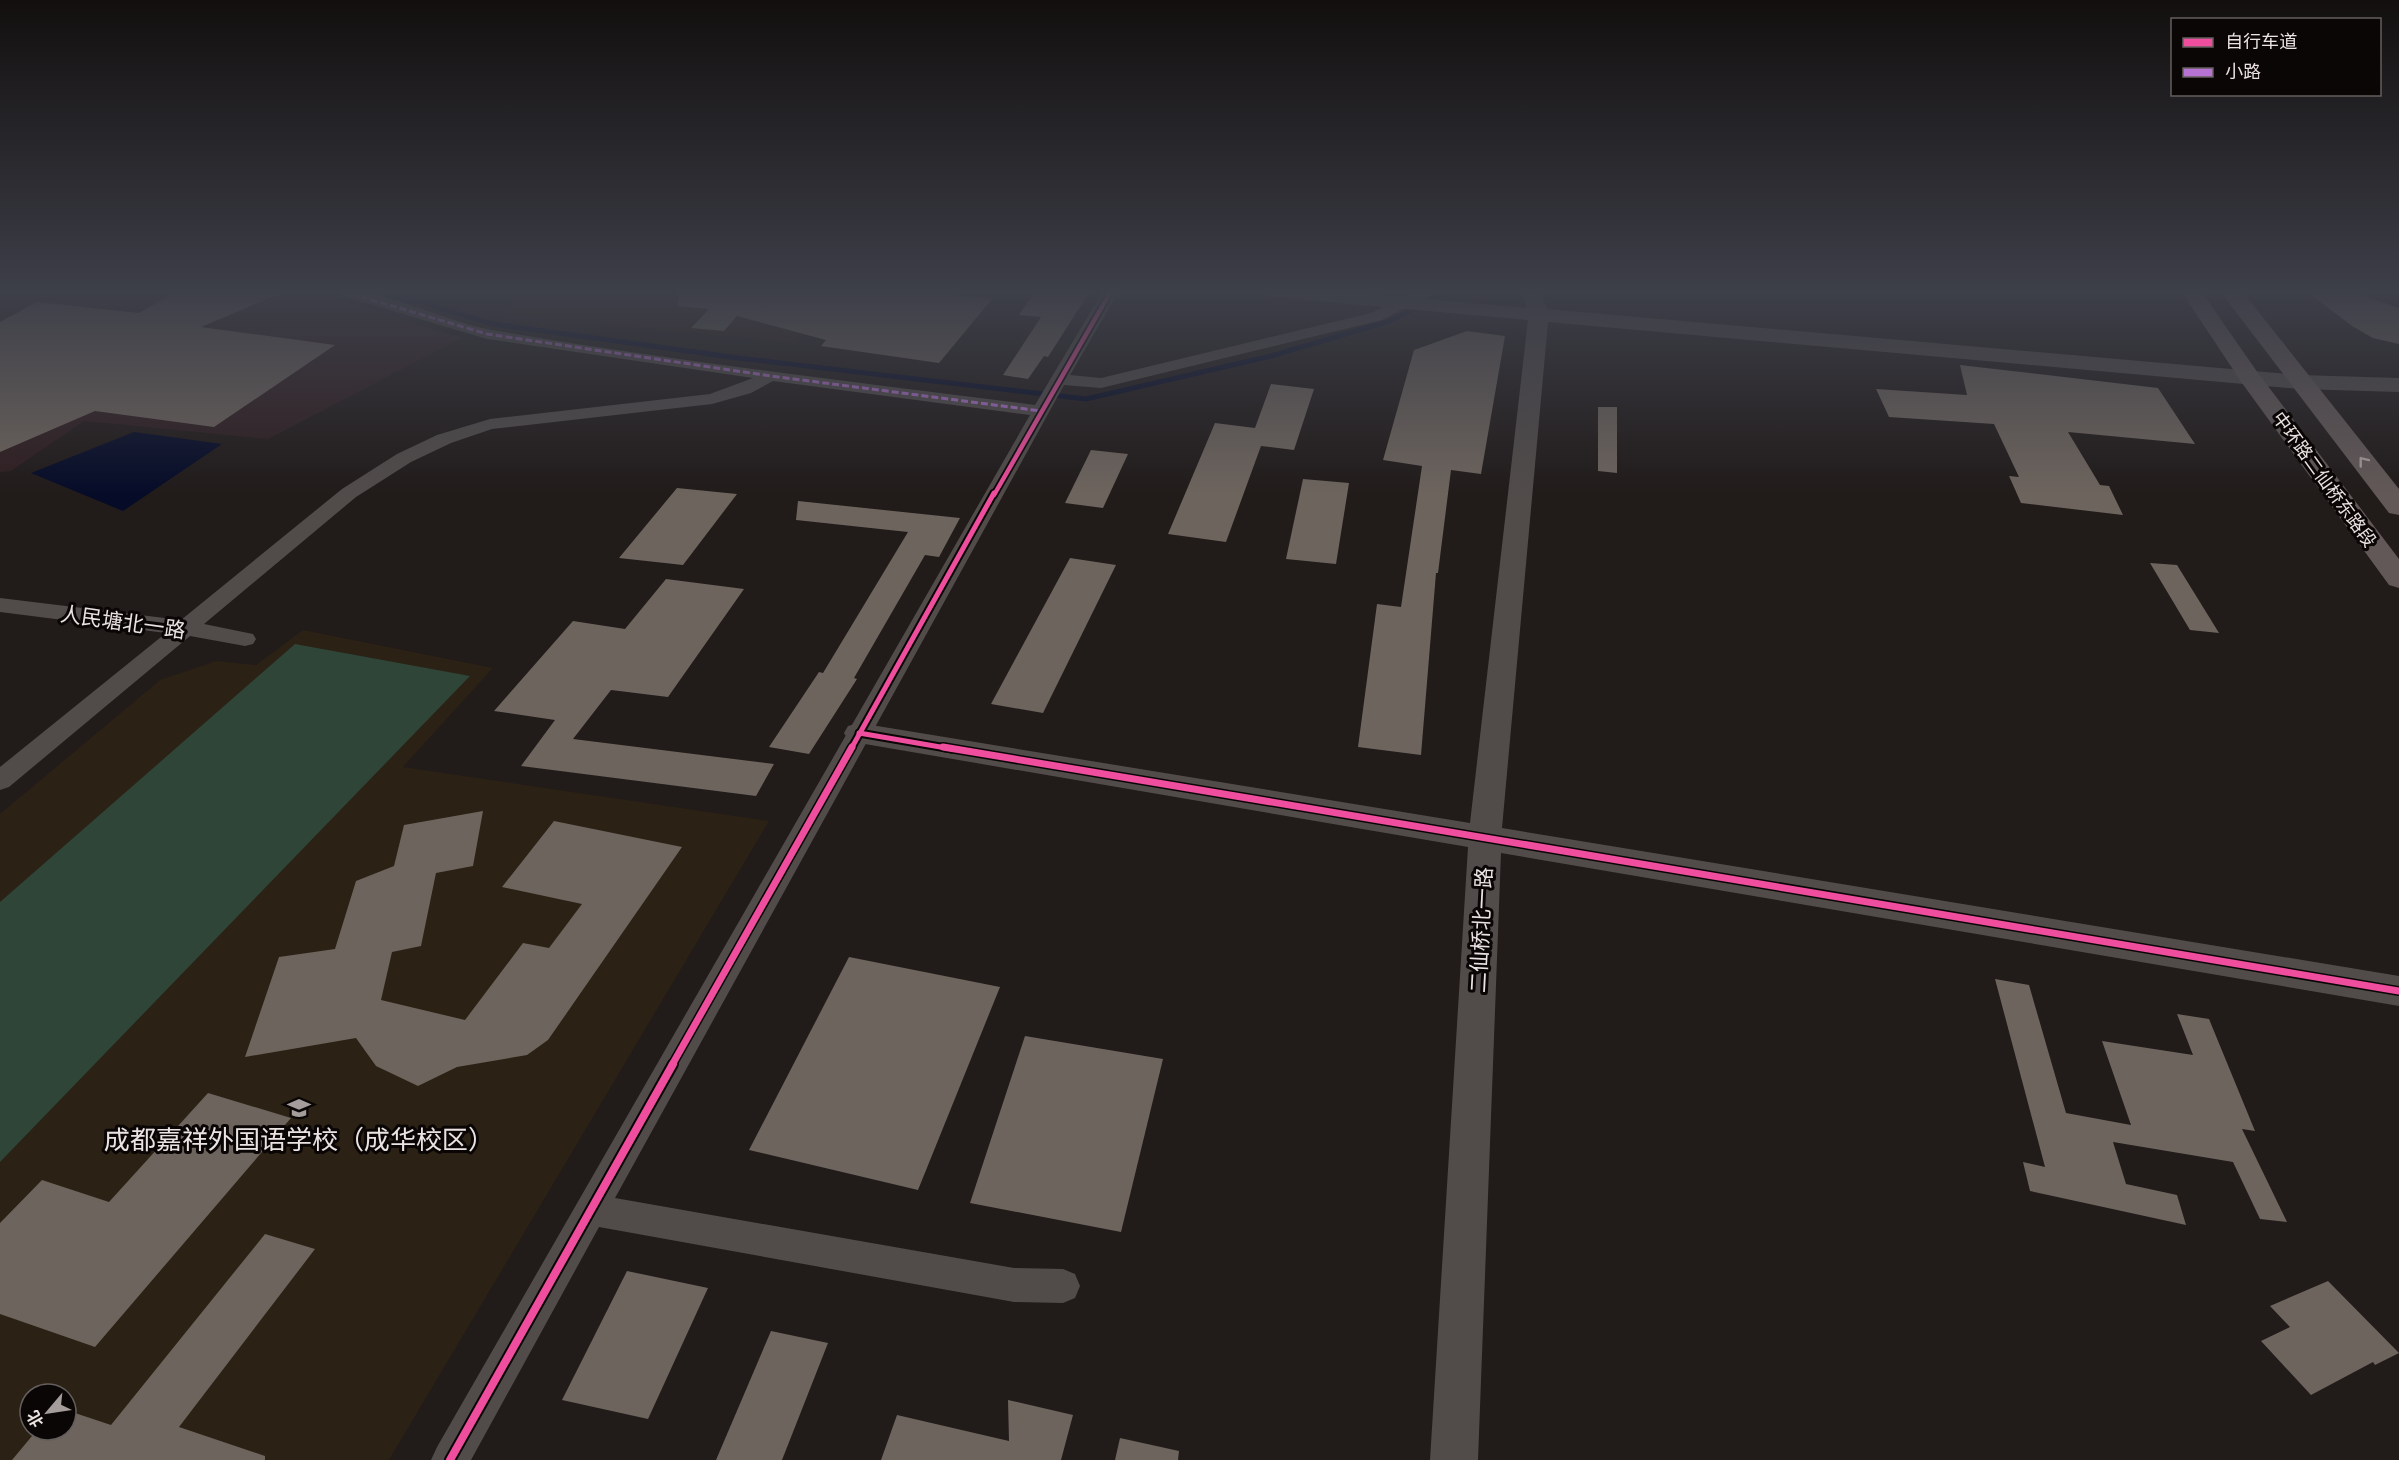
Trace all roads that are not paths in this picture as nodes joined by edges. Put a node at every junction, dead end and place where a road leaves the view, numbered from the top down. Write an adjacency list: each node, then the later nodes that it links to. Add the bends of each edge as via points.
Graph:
1 (657, 359): 11 (street)
2 (1071, 359): 13 (street)
3 (1200, 359): 13 (street)
4 (1531, 359): 21 (street, 二仙桥北一路)
5 (2135, 359): 9 (street)
6 (2237, 359): 9 (main road, 中环路二仙桥东路段)
7 (2283, 359): 10 (main road, 中环路二仙桥东路段)
8 (2399, 368): 10 (street)
9 (2244, 369): 10 (street); 15 (main road, 中环路二仙桥东路段)
10 (2294, 373): 12 (street); 14 (main road, 中环路二仙桥东路段, one-way to 10)
11 (771, 376): 13 (street); 17 (street, via 712,399 490,424 444,439 404,458 349,493)
12 (2399, 385)
13 (1050, 395): 19 (street)
14 (2399, 507)
15 (2399, 579)
16 (0, 605): 17 (street, 人民塘北一路)
17 (184, 628): 18 (street, 人民塘北一路); 20 (street)
18 (245, 639)
19 (859, 733): 21 (street); 23 (street)
20 (0, 781)
21 (1485, 838): 22 (street); 26 (street, 二仙桥北一路)
22 (2399, 991)
23 (591, 1210): 24 (street, via 1014,1285); 25 (street)
24 (1064, 1286)
25 (450, 1460)
26 (1454, 1460)

